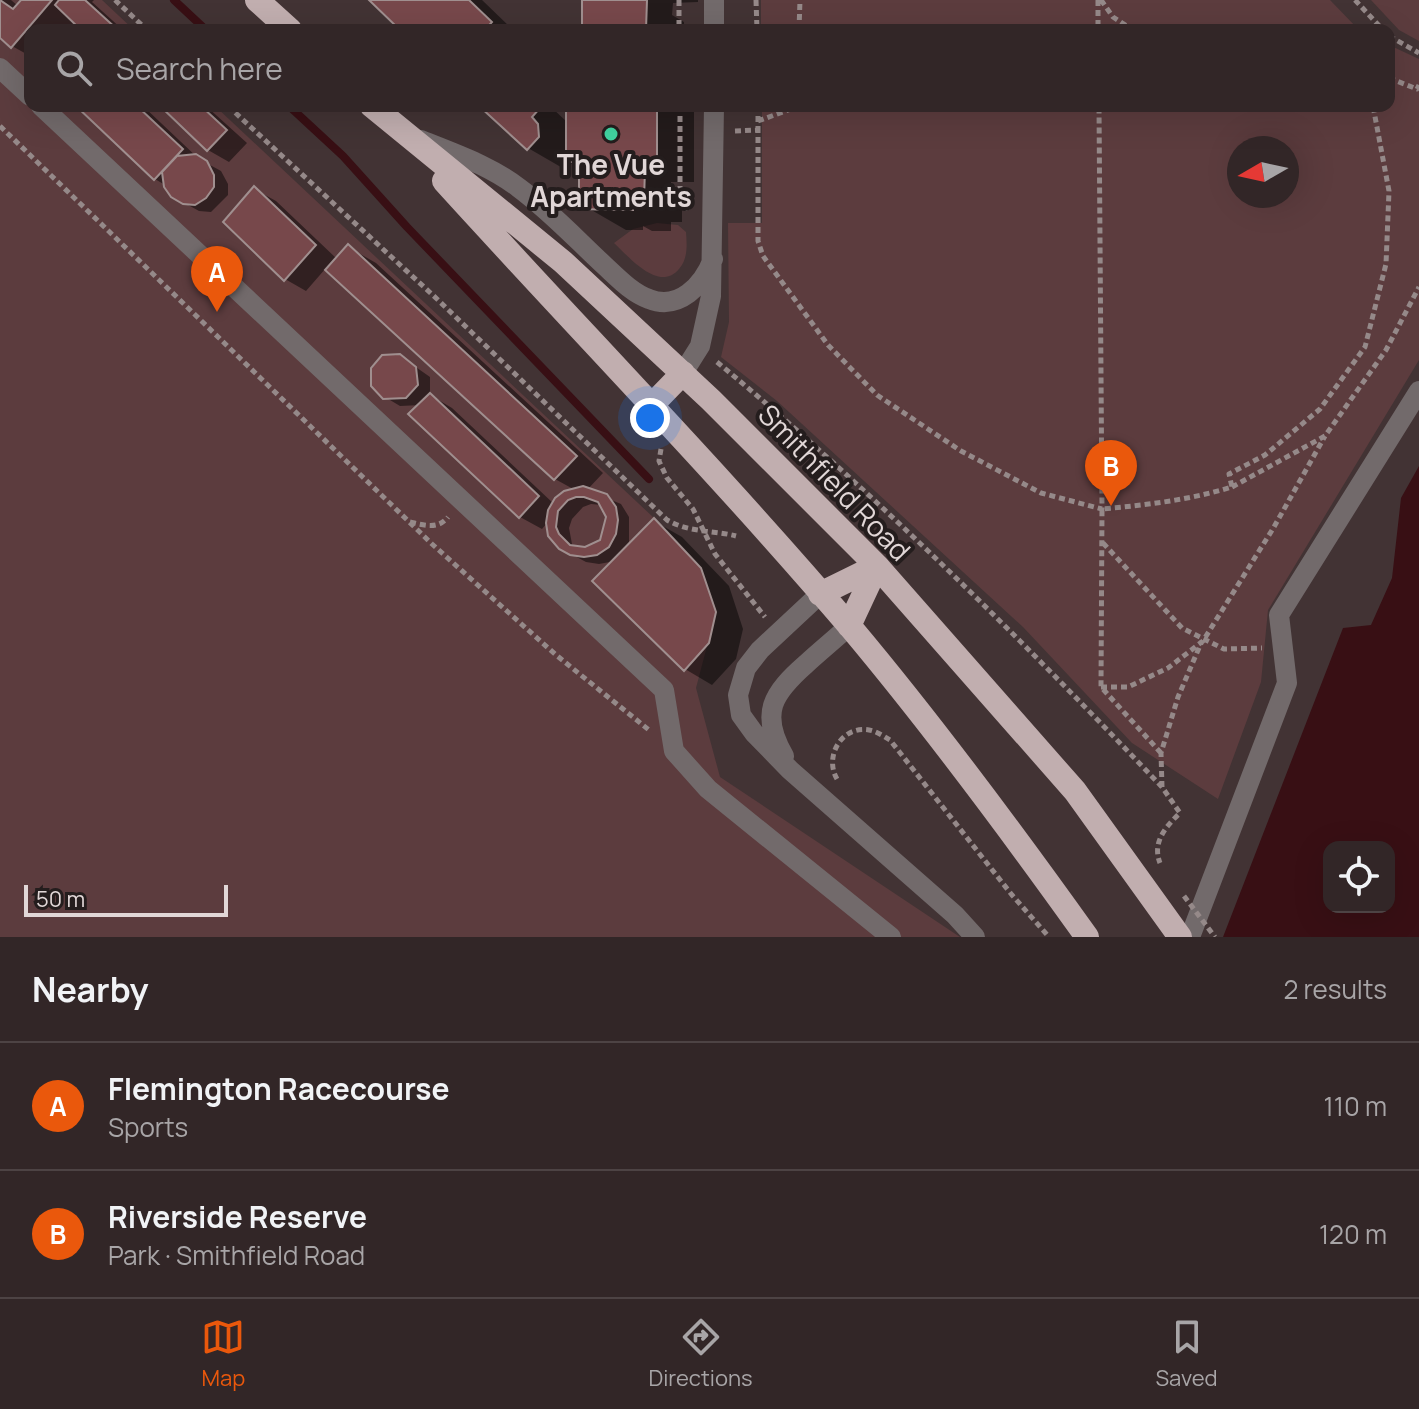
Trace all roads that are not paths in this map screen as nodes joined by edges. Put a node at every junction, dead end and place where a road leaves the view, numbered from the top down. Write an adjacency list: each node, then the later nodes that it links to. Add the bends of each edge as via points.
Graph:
1 (257, 0): 3 (highway)
2 (714, 0): 4 (street)
3 (283, 24)
4 (714, 24)
5 (0, 68): 6 (street)
6 (24, 90)
7 (47, 112): 20 (street, via 664,690 674,751 708,789)
8 (379, 112): 10 (highway, Smithfield Road)
9 (714, 112): 11 (street)
10 (396, 128): 11 (street, via 499,173 648,299 668,303 685,296 704,278); 12 (highway, Smithfield Road, via 563,262); 14 (highway, Smithfield Road)
11 (713, 259): 12 (street, via 700,346)
12 (683, 373): 14 (highway); 15 (highway, Smithfield Road)
13 (1419, 391): 23 (street, via 1279,615 1287,683)
14 (651, 406): 16 (highway, Smithfield Road)
15 (877, 566): 16 (highway); 17 (highway); 19 (highway, Smithfield Road, via 1075,791)
16 (820, 594): 17 (highway, Smithfield Road); 18 (street, via 746,668 739,706 754,733)
17 (849, 626): 18 (street, via 783,684 771,707 781,751); 22 (highway, Smithfield Road)
18 (809, 786): 21 (street)
19 (1174, 928)
20 (891, 937)
21 (975, 937)
22 (1087, 937)
23 (1190, 937)

